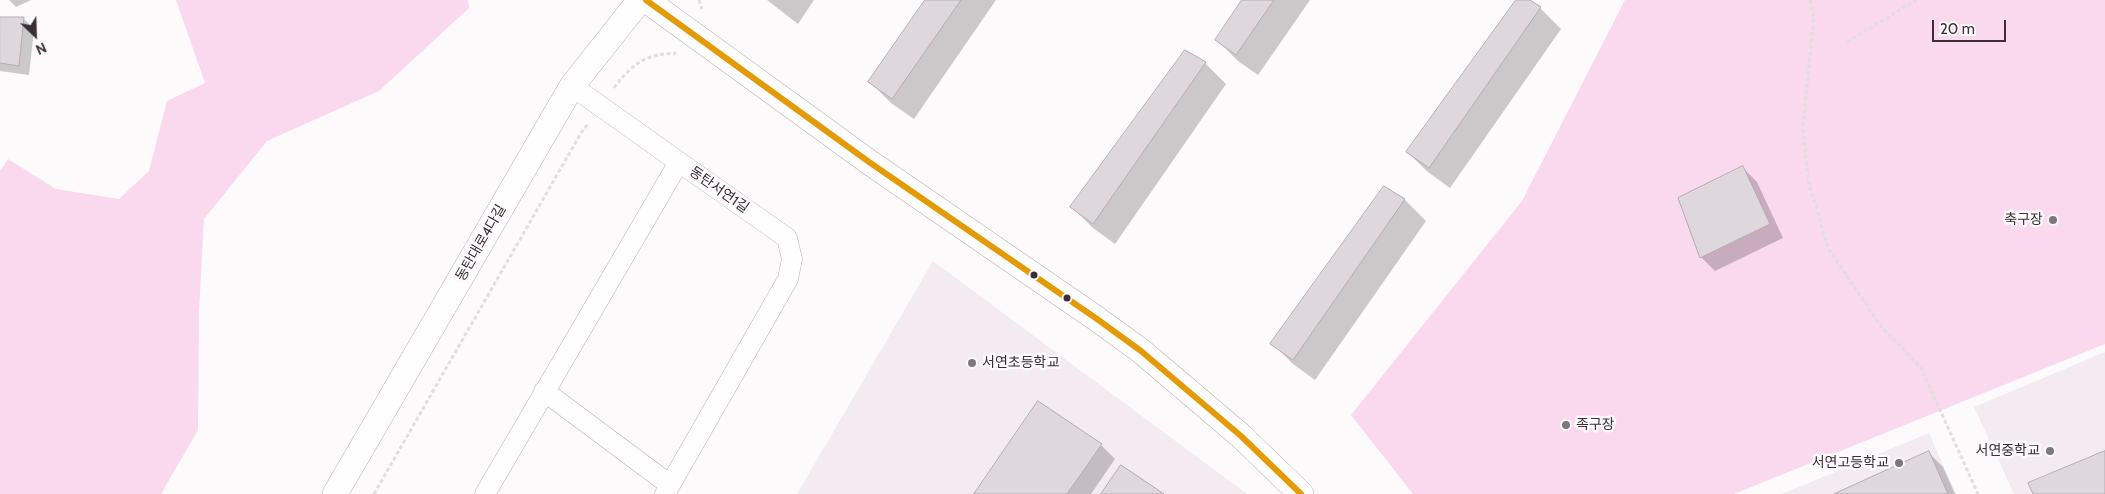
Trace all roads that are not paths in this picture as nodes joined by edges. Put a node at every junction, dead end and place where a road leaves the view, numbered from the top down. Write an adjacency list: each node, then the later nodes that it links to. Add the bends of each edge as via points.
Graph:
1 (640, 0): 3 (street, 동탄대로4다길)
2 (646, 0): 9 (street, via 868,162 1141,351 1241,436)
3 (572, 86): 4 (street); 7 (street, 동탄대로4다길)
4 (679, 162): 5 (street, 동탄서연1길); 6 (street, 동탄서연1길, via 787,238 792,259 788,279)
5 (544, 391): 6 (street); 8 (street, 동탄서연1길)
6 (668, 490)
7 (335, 494)
8 (485, 494)
9 (1301, 494)

